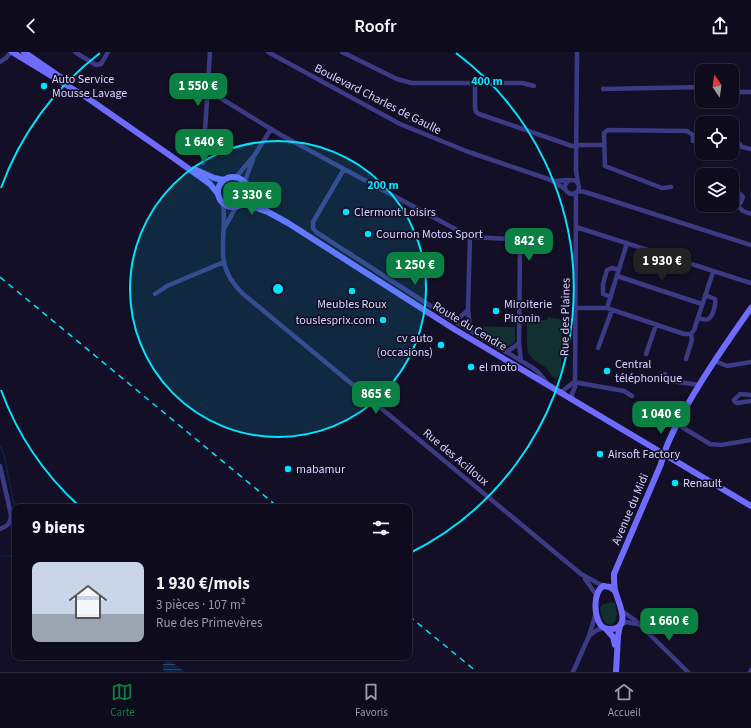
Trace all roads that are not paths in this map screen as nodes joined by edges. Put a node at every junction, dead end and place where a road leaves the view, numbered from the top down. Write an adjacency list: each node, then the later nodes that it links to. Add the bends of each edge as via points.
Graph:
1 (11, 52): 10 (street); 18 (main road)
2 (24, 52): 9 (main road)
3 (75, 52): 4 (street, via 96,65 101,64)
4 (108, 52)
5 (210, 52): 17 (street)
6 (268, 52): 32 (street, Boulevard Charles de Gaulle, via 412,129 466,151)
7 (342, 52): 11 (street, via 405,82)
8 (577, 52): 22 (street, Rue des Plaines)
9 (30, 54): 18 (main road)
10 (0, 62)
11 (475, 83): 12 (street, via 522,83); 22 (street, via 475,107 479,114 572,146)
12 (534, 86)
13 (695, 88): 14 (street)
14 (603, 89)
15 (739, 92): 16 (street)
16 (751, 92)
17 (207, 94): 19 (street, via 217,96); 27 (street)
18 (86, 97): 26 (main road)
19 (271, 129): 25 (street); 28 (street)
20 (693, 141): 23 (street, via 693,135 687,131 608,130 604,133)
21 (739, 144): 24 (street)
22 (576, 145): 23 (street); 29 (street, Rue des Plaines)
23 (604, 146): 34 (street, via 607,168 662,188)
24 (751, 149)
25 (254, 156): 30 (street); 35 (street, via 246,178)
26 (178, 161): 31 (main road); 39 (main road, via 210,184)
27 (203, 163)
28 (344, 169): 50 (street); 67 (street, via 312,222 313,228)
29 (576, 170): 33 (street); 36 (street, Rue des Plaines)
30 (235, 178): 31 (main road); 35 (main road, via 242,181)
31 (224, 180): 39 (main road, via 219,186)
32 (551, 180): 33 (street, Boulevard Charles de Gaulle); 37 (street, Boulevard Charles de Gaulle)
33 (569, 180): 36 (street, via 574,180); 37 (street, via 565,183)
34 (671, 187)
35 (247, 189): 41 (main road); 46 (main road, Route du Cendre)
36 (578, 189): 37 (street); 42 (street, Rue des Plaines); 52 (street)
37 (566, 191): 42 (street)
38 (739, 193): 43 (street, via 743,197)
39 (218, 194): 40 (main road)
40 (223, 203): 44 (main road); 49 (street, Rue des Acilloux)
41 (243, 203): 44 (main road); 46 (main road, Route du Cendre)
42 (576, 204): 48 (street, Rue des Plaines)
43 (739, 205)
44 (236, 207): 49 (street, Rue des Acilloux)
45 (739, 207): 47 (street)
46 (268, 212): 82 (main road, Route du Cendre)
47 (751, 214)
48 (576, 227): 51 (street); 62 (street, Rue des Plaines)
49 (224, 229): 53 (street, Rue des Acilloux)
50 (470, 237): 64 (street); 71 (street, via 512,238 520,246)
51 (627, 244): 54 (street); 55 (street)
52 (751, 245)
53 (224, 262): 58 (street, via 167,286); 94 (street, Rue des Acilloux, via 231,279 242,293)
54 (619, 270): 56 (street); 60 (street, via 607,270 603,294)
55 (713, 272): 57 (street); 59 (street)
56 (617, 276): 60 (street); 61 (street)
57 (751, 284)
58 (155, 294)
59 (705, 295): 61 (street); 66 (street, via 716,302 708,319)
60 (611, 297): 65 (street)
61 (702, 304): 66 (street)
62 (575, 308): 65 (street); 80 (street, Rue des Plaines)
63 (751, 308): 76 (main road, Avenue du Midi)
64 (468, 309): 67 (street, via 459,319); 69 (street)
65 (609, 309): 68 (street); 72 (street)
66 (698, 318): 70 (street)
67 (453, 320): 69 (street)
68 (656, 325): 70 (street); 74 (street)
69 (470, 330): 73 (street)
70 (691, 334): 75 (street, via 692,340)
71 (519, 342): 73 (street); 77 (street)
72 (598, 348)
73 (506, 352): 77 (street)
74 (646, 354)
75 (686, 359)
76 (715, 360): 78 (street, via 726,366); 81 (main road, Avenue du Midi)
77 (521, 361): 82 (street, via 538,372)
78 (751, 362)
79 (664, 374): 81 (street, via 664,380)
80 (574, 382): 83 (street); 85 (street, via 624,391); 86 (street, Rue des Plaines)
81 (699, 385): 88 (main road, Avenue du Midi)
82 (549, 386): 83 (main road, Route du Cendre)
83 (560, 393): 86 (main road, Route du Cendre)
84 (751, 395): 87 (street, via 740,394 734,400 737,404)
85 (632, 396)
86 (572, 400): 90 (main road, Route du Cendre)
87 (751, 401)
88 (677, 424): 89 (street, via 710,444 721,445); 90 (main road, Avenue du Midi)
89 (751, 440)
90 (663, 454): 92 (main road, Route du Cendre); 95 (main road, Avenue du Midi)
91 (0, 466): 93 (street, via 11,521)
92 (751, 506)
93 (0, 529)
94 (581, 574): 96 (street, Rue des Acilloux); 98 (street, Rue des Acilloux)
95 (614, 574): 96 (main road, Avenue du Midi); 97 (main road, Avenue du Midi)
96 (603, 586): 97 (main road); 98 (main road)
97 (615, 591): 99 (main road)
98 (597, 596): 100 (main road)
99 (622, 611): 101 (street); 102 (main road)
100 (596, 612): 103 (main road); 104 (street)
101 (637, 624): 102 (street, via 626,622); 108 (street)
102 (620, 625): 103 (main road, via 612,629); 105 (main road)
103 (605, 628): 104 (street); 105 (main road, via 613,637)
104 (589, 636): 106 (street)
105 (618, 652): 107 (main road)
106 (573, 672)
107 (616, 672)
108 (688, 672)

